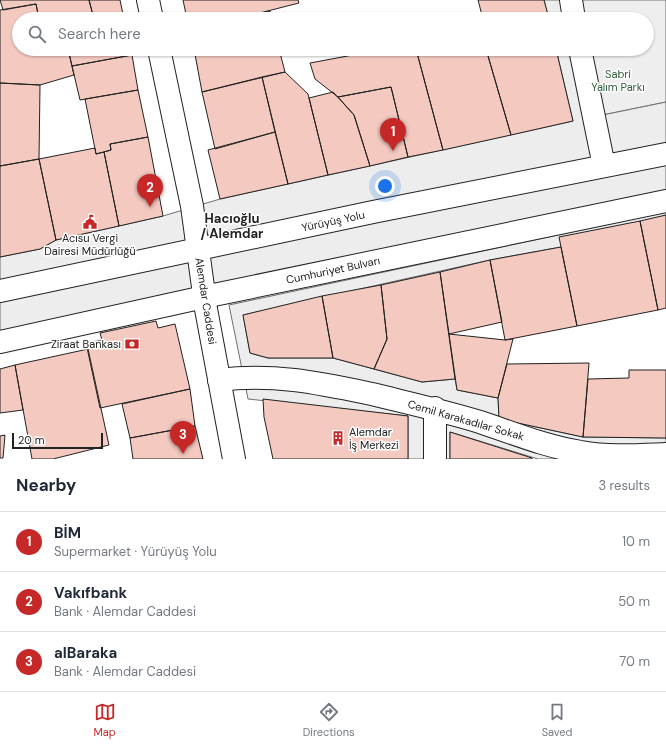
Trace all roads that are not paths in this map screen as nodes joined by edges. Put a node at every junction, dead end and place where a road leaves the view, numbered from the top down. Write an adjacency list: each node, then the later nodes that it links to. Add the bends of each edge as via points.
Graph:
1 (148, 0): 3 (street)
2 (571, 0): 4 (street)
3 (151, 12)
4 (573, 12)
5 (160, 56): 10 (street, Alemdar Caddesi, via 192,206)
6 (581, 56): 8 (street)
7 (666, 154): 8 (street, Yürüyüş Yolu)
8 (604, 166): 10 (street, Yürüyüş Yolu)
9 (666, 201): 12 (street, Cumhuriyet Bulvarı)
10 (198, 249): 11 (street, Yürüyüş Yolu); 12 (street, Alemdar Caddesi)
11 (0, 291)
12 (204, 297): 13 (street, Cumhuriyet Bulvarı); 14 (street, Alemdar Caddesi)
13 (0, 342)
14 (219, 380): 15 (street, Cemil Karakadılar Sokak, via 248,376 325,384); 17 (street, Alemdar Caddesi)
15 (435, 408): 16 (street, Cemil Karakadılar Sokak, via 558,447 582,452 614,455); 18 (street)
16 (666, 454)
17 (234, 459)
18 (435, 459)

